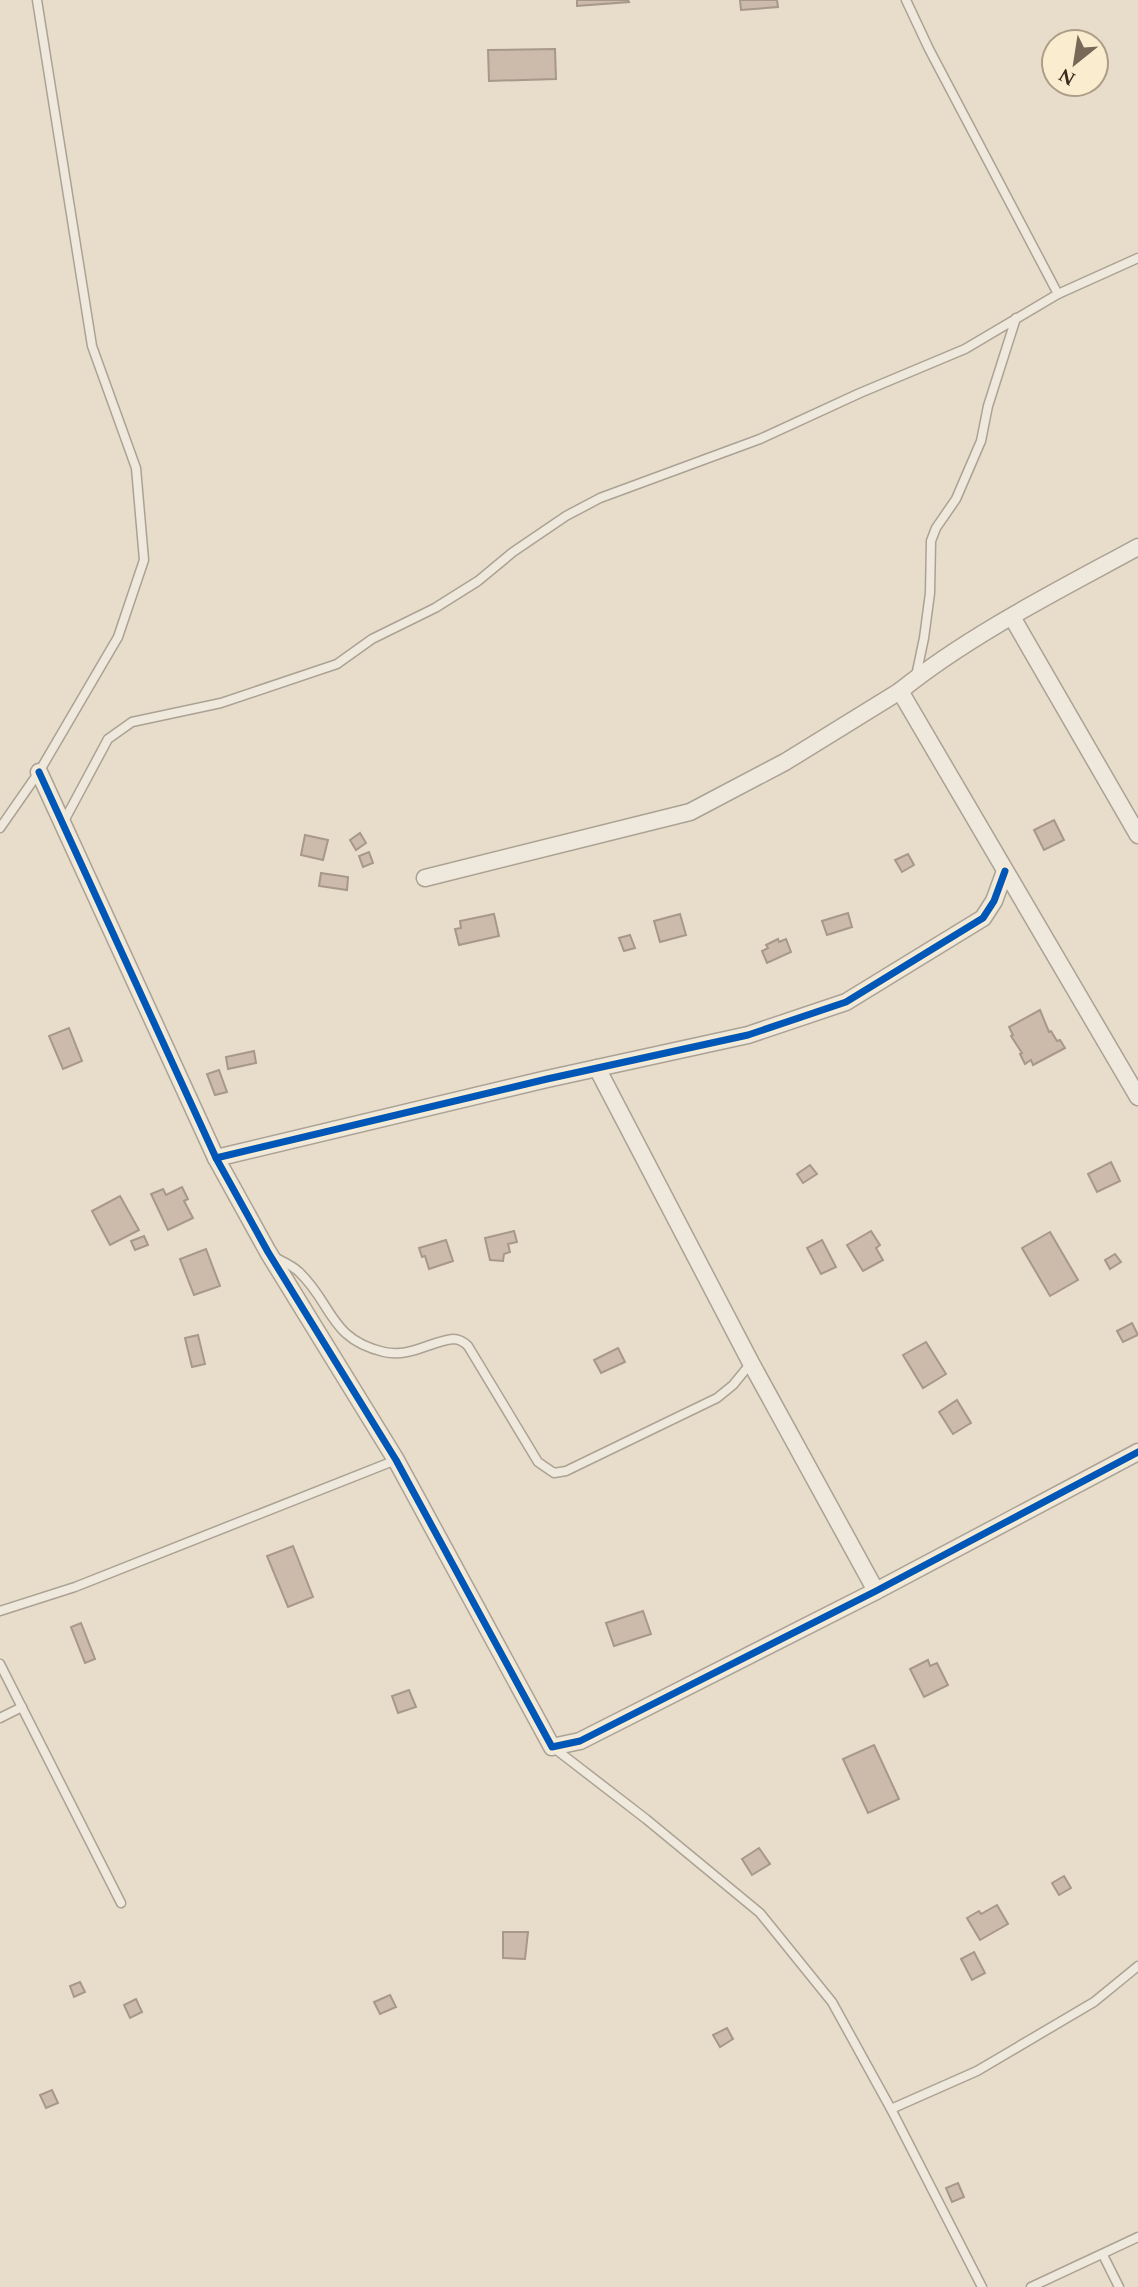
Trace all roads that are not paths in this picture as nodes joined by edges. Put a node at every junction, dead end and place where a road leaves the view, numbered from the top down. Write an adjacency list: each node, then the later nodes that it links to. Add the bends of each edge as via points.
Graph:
1 (37, 0): 10 (lane, via 92,346 136,468 144,560 118,637)
2 (906, 0): 4 (lane)
3 (1138, 258): 4 (lane)
4 (1058, 294): 5 (lane)
5 (1016, 318): 8 (lane, via 981,441 956,499 931,541 930,593); 11 (lane, via 965,349 760,439 600,498 545,530 467,588 372,639 337,664 221,704 132,722 108,739)
6 (1138, 547): 7 (street)
7 (1012, 617): 8 (street); 13 (street)
8 (915, 679): 9 (street)
9 (900, 691): 14 (street); 15 (street, via 785,762 690,812)
10 (39, 772): 11 (street); 12 (lane)
11 (63, 824): 18 (street)
12 (0, 828)
13 (1138, 835)
14 (1005, 871): 16 (street, via 983,918 846,1002 748,1035); 17 (street)
15 (425, 878)
16 (597, 1068): 18 (street); 20 (street)
17 (1138, 1097)
18 (216, 1158): 19 (street)
19 (268, 1252): 20 (lane, via 298,1271 337,1327 352,1338 395,1353 462,1341 538,1462 554,1473 717,1398); 22 (street)
20 (751, 1363): 23 (street)
21 (1138, 1452): 23 (street)
22 (396, 1460): 24 (lane, via 75,1587); 28 (street)
23 (876, 1591): 28 (street, via 580,1741)
24 (0, 1611)
25 (0, 1664): 26 (lane)
26 (22, 1707): 27 (lane); 29 (lane)
27 (0, 1718)
28 (552, 1747): 31 (lane, via 760,1913 832,2002)
29 (121, 1903)
30 (1138, 1966): 31 (lane, via 1094,2002 977,2071)
31 (891, 2109): 34 (lane)
32 (1138, 2237): 33 (lane)
33 (1103, 2255): 35 (lane); 36 (lane)
34 (982, 2287)
35 (1031, 2287)
36 (1119, 2287)

